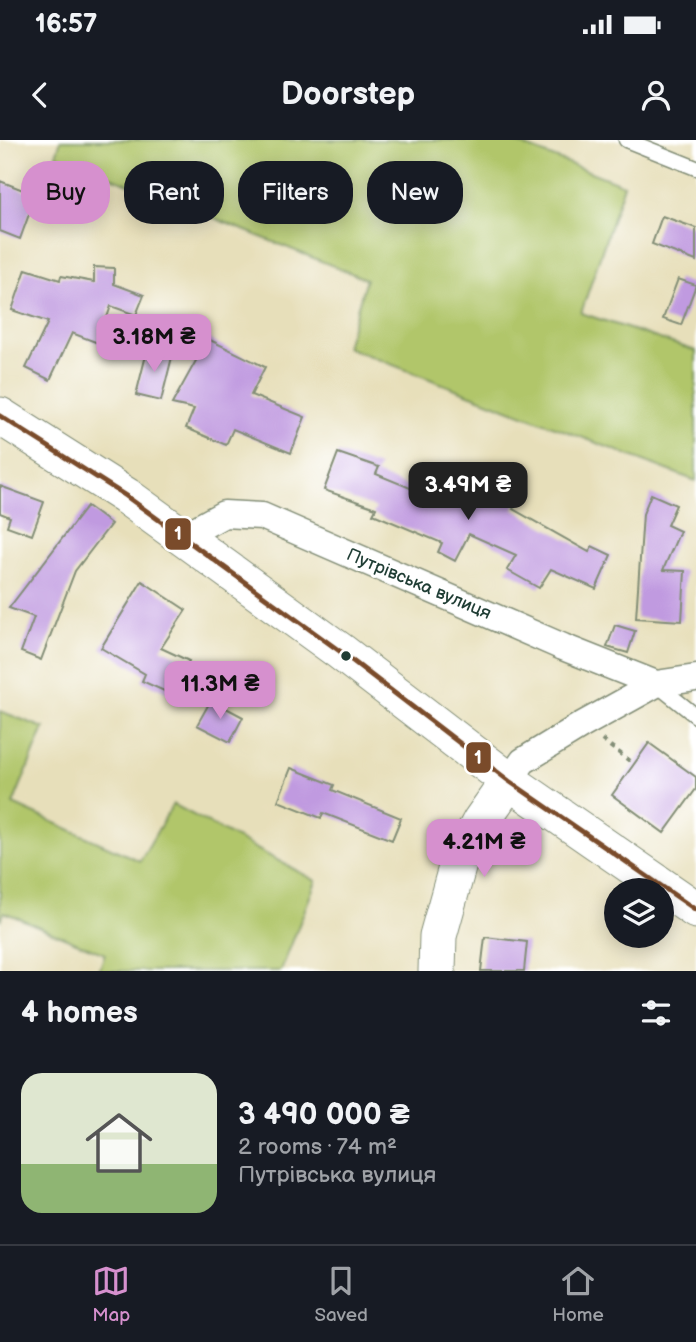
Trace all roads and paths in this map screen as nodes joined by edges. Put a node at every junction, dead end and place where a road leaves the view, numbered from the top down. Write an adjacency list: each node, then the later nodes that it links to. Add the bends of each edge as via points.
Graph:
1 (626, 140): 2 (lane)
2 (696, 167)
3 (0, 416): 4 (main road)
4 (182, 537): 6 (street, Путрівська вулиця, via 224,514 262,516); 8 (main road)
5 (696, 678): 6 (street)
6 (656, 684): 7 (lane); 8 (street, via 523,761)
7 (696, 716)
8 (509, 781): 9 (main road); 10 (main road, via 458,864 438,936)
9 (696, 910)
10 (438, 971)

